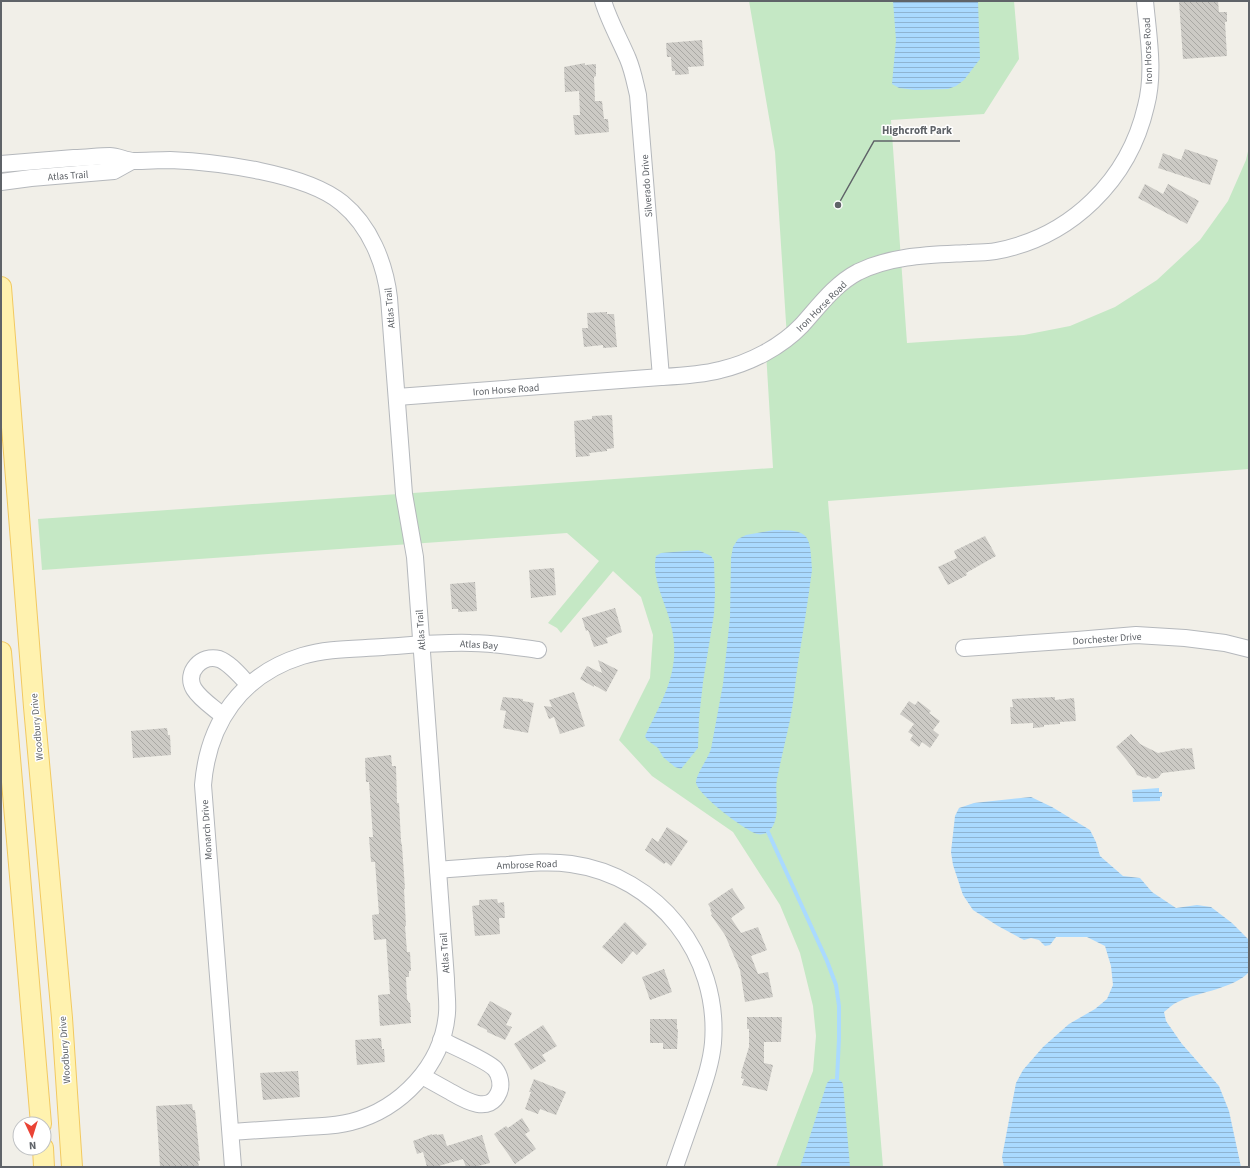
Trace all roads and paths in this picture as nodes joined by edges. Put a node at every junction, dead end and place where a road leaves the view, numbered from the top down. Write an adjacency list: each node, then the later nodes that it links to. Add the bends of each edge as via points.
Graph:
1 (603, 1): 7 (street, Silverado Drive, via 630,65 638,95)
2 (1146, 1): 7 (street, Iron Horse Road, via 1150,56 1147,105 1137,136 1123,164 1106,189 1083,211 1030,241 996,251 905,257 872,266 851,276 836,288 788,338 766,352 721,370)
3 (132, 161): 4 (street, Atlas Trail, via 112,156); 5 (street, Atlas Trail, via 114,171); 8 (street, Atlas Trail, via 171,160 208,163 265,172 315,187 342,203 363,226 384,270 389,298)
4 (1, 164)
5 (1, 182)
6 (1, 287): 23 (main road, Woodbury Drive)
7 (661, 378): 8 (street, Iron Horse Road)
8 (397, 397): 9 (street, Atlas Trail, via 404,494 415,557)
9 (421, 644): 12 (street, Atlas Bay, via 479,643); 14 (street, Monarch Drive, via 318,652 302,656 270,671); 16 (street, Atlas Trail)
10 (964, 648): 11 (street, Dorchester Drive, via 1136,635 1192,638)
11 (1249, 649)
12 (538, 650)
13 (1, 652): 19 (main road)
14 (249, 685): 15 (street, Monarch Drive); 15 (street, via 219,659 206,659 195,667 191,675 194,689)
15 (223, 716): 20 (street, Monarch Drive, via 209,749 203,785)
16 (438, 870): 17 (street, Atlas Trail, via 447,1003); 25 (street, Ambrose Road, via 547,862 597,869 619,877 655,901 683,933 695,952 708,988 712,1042 708,1072)
17 (441, 1040): 18 (street, Atlas Trail); 18 (street, via 495,1069 500,1082 498,1095 486,1104 470,1103)
18 (422, 1076): 20 (street, Atlas Trail, via 398,1099 366,1118 333,1125)
19 (40, 1116)
20 (230, 1132): 24 (street, Monarch Drive)
21 (43, 1156): 22 (main road)
22 (44, 1167)
23 (72, 1167)
24 (233, 1167)
25 (675, 1167)

